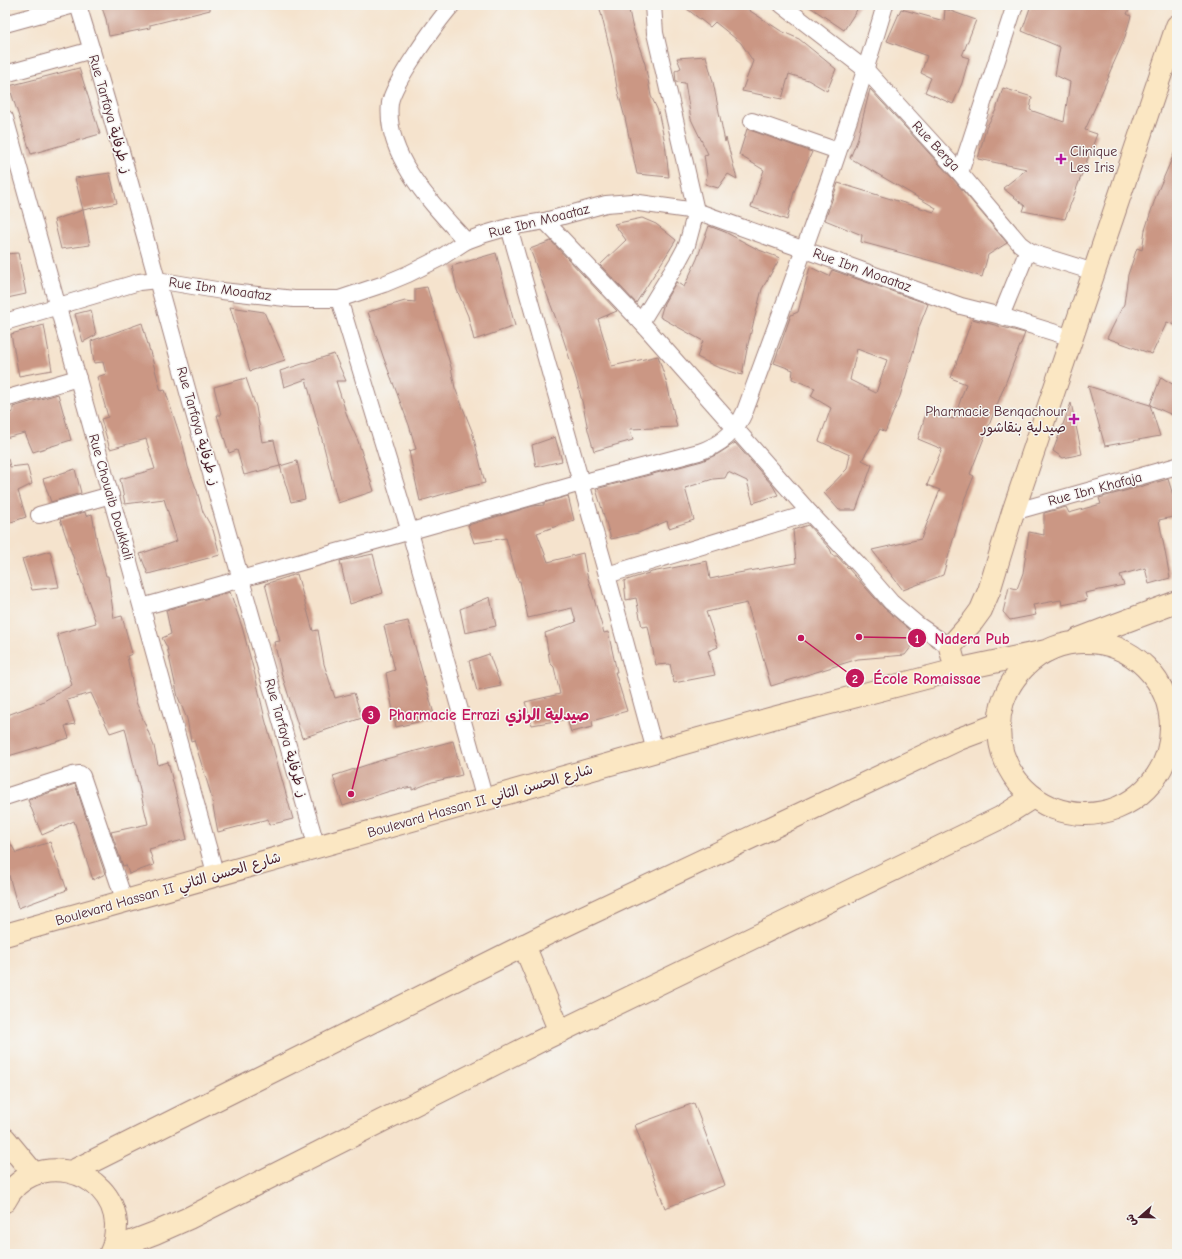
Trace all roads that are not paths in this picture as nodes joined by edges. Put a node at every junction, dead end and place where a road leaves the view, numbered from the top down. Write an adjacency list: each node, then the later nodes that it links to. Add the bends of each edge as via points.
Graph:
1 (74, 5): 8 (street)
2 (78, 5): 10 (street, Rue Tarfaya ز. طرفاية)
3 (452, 5): 20 (street, via 441,17 400,80 390,102 391,129 398,152 414,178 436,208)
4 (653, 5): 17 (street, via 655,33)
5 (782, 5): 11 (street, Rue Berga)
6 (885, 5): 11 (street)
7 (1015, 5): 16 (street)
8 (5, 24)
9 (1177, 26): 23 (main road)
10 (92, 50): 12 (street); 24 (street, Rue Tarfaya ز. طرفاية)
11 (866, 70): 15 (street); 16 (street, Rue Berga)
12 (5, 74)
13 (5, 118): 26 (street, Rue Chouaib Doukkali)
14 (752, 121): 15 (street)
15 (838, 151): 21 (street)
16 (960, 172): 22 (street, Rue Berga, via 1013,236)
17 (696, 211): 18 (street, Rue Ibn Moaataz, via 618,202); 21 (street, Rue Ibn Moaataz); 29 (street, via 682,255)
18 (546, 221): 19 (street, Rue Ibn Moaataz); 29 (street)
19 (509, 227): 20 (street, Rue Ibn Moaataz); 35 (street)
20 (466, 240): 25 (street, Rue Ibn Moaataz, via 440,258 408,274)
21 (804, 250): 27 (street, Rue Ibn Moaataz, via 961,306); 33 (street, via 745,411)
22 (1028, 250): 23 (street, Rue Berga); 27 (street)
23 (1094, 272): 30 (main road)
24 (157, 280): 25 (street, Rue Ibn Moaataz, via 294,299); 26 (street, Rue Ibn Moaataz, via 139,282); 42 (street, Rue Tarfaya ز. طرفاية)
25 (339, 299): 40 (street)
26 (58, 307): 28 (street, Rue Ibn Moaataz); 31 (street, Rue Chouaib Doukkali)
27 (1001, 316): 30 (street, Rue Ibn Moaataz)
28 (5, 322)
29 (641, 322): 33 (street)
30 (1072, 338): 37 (main road)
31 (78, 378): 32 (street); 36 (street, Rue Chouaib Doukkali)
32 (8, 398)
33 (735, 429): 35 (street, via 721,443 710,449); 38 (street)
34 (1177, 466): 37 (street, Rue Ibn Khafaja)
35 (581, 483): 40 (street); 41 (street)
36 (111, 495): 39 (street); 44 (street, Rue Chouaib Doukkali)
37 (1013, 512): 46 (main road, via 986,598 973,621)
38 (810, 513): 41 (street); 46 (street, via 891,602)
39 (39, 515)
40 (410, 532): 42 (street); 54 (street)
41 (607, 575): 51 (street)
42 (240, 579): 44 (street); 55 (street, Rue Tarfaya ز. طرفاية)
43 (1177, 602): 45 (main road)
44 (142, 607): 56 (street, Rue Chouaib Doukkali)
45 (1072, 642): 47 (main road); 50 (main road, via 1109,645 1142,663 1155,677 1164,693)
46 (950, 647): 48 (main road)
47 (1046, 651): 48 (main road, Boulevard Hassan II شارع الحسن الثاني); 49 (main road, via 1022,669 1013,681 1001,709)
48 (956, 670): 51 (main road, Boulevard Hassan II شارع الحسن الثاني)
49 (999, 724): 53 (main road, via 1004,757 1021,786); 59 (main road, via 959,739)
50 (1174, 729): 53 (main road, via 1163,766 1139,796 1123,806 1105,812 1068,813)
51 (655, 751): 54 (main road, Boulevard Hassan II شارع الحسن الثاني)
52 (5, 797): 57 (street, via 80,774)
53 (1033, 797): 60 (main road, via 1000,818)
54 (485, 800): 55 (main road, Boulevard Hassan II شارع الحسن الثاني)
55 (317, 848): 56 (main road, Boulevard Hassan II شارع الحسن الثاني)
56 (216, 876): 57 (main road, Boulevard Hassan II شارع الحسن الثاني)
57 (125, 902): 58 (main road, Boulevard Hassan II شارع الحسن الثاني)
58 (5, 935)
59 (524, 945): 60 (main road); 62 (main road)
60 (560, 1032): 65 (main road, via 196,1215)
61 (5, 1139): 63 (main road)
62 (73, 1171): 63 (main road, via 53,1169); 65 (main road, via 88,1178 110,1201 116,1233)
63 (34, 1174): 64 (main road)
64 (6, 1196)
65 (112, 1251)

